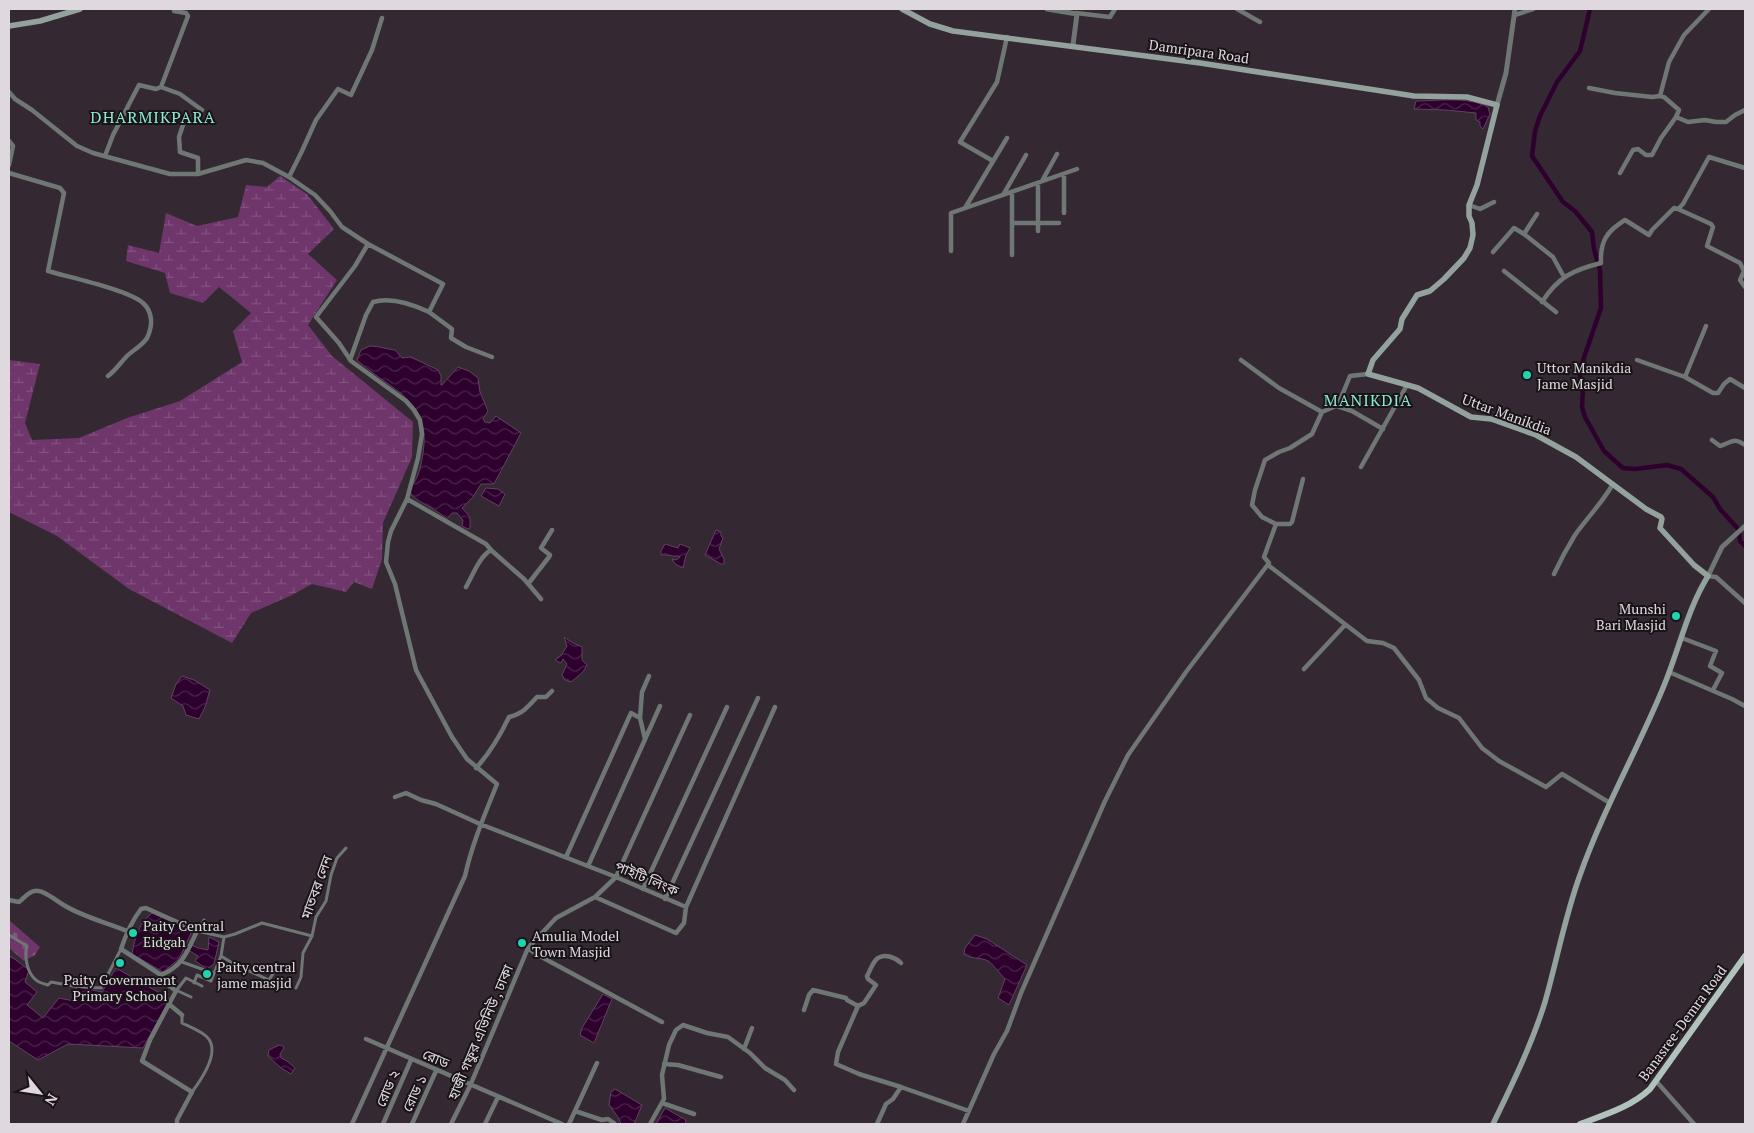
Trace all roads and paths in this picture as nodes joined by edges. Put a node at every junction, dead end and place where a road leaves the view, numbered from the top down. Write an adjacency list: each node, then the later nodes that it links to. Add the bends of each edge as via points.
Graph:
1 (80, 9): 13 (main road)
2 (174, 9): 16 (street, via 188,16)
3 (902, 9): 14 (main road, Damripara Road, via 940,28)
4 (1047, 9): 10 (street)
5 (1115, 9): 10 (street, via 1110,17)
6 (1237, 9): 12 (street)
7 (1533, 9): 9 (street)
8 (1709, 9): 19 (street, via 1684,35 1669,62)
9 (1515, 12): 20 (street, via 1506,73)
10 (1076, 13): 15 (street)
11 (382, 18): 38 (street, via 357,86 351,95 338,89 316,120)
12 (1260, 22)
13 (9, 26)
14 (1007, 37): 15 (main road, Damripara Road); 30 (street, via 997,82 960,142)
15 (1073, 45): 20 (main road, Damripara Road, via 1414,96 1467,97)
16 (161, 87): 21 (street, via 180,94); 29 (street, via 156,90 139,85)
17 (1589, 88): 19 (street)
18 (9, 92): 29 (street, via 77,146)
19 (1660, 96): 23 (street, via 1679,110)
20 (1497, 105): 43 (main road)
21 (202, 110)
22 (1745, 110): 23 (street, via 1726,122 1688,122)
23 (1676, 117): 35 (street, via 1652,155 1633,150)
24 (183, 125): 36 (street, via 179,136 180,152 198,158)
25 (1007, 138): 30 (street)
26 (9, 141): 31 (street, via 13,146)
27 (1057, 154): 39 (street)
28 (1026, 155): 41 (street)
29 (105, 156): 36 (street, via 170,174)
30 (993, 161): 44 (street)
31 (9, 165)
32 (1745, 168): 45 (street, via 1709,157 1684,204)
33 (1077, 169): 37 (street)
34 (9, 173): 69 (street, via 60,188 64,194 48,271 127,294 148,309 152,319 146,339)
35 (1620, 173)
36 (198, 174): 38 (street, via 246,160 262,163)
37 (1064, 174): 39 (street); 46 (street)
38 (289, 177): 53 (street, via 315,195 342,227)
39 (1039, 182): 40 (street); 49 (street)
40 (1012, 192): 41 (street); 48 (street)
41 (1004, 195): 44 (street)
42 (1494, 202): 43 (street, via 1480,209)
43 (1469, 206): 68 (main road, via 1473,235 1467,253 1430,291 1417,295 1402,319 1400,329 1373,360)
44 (965, 208): 54 (street, via 951,213)
45 (1678, 209): 58 (street, via 1674,208 1649,235 1625,220 1618,224 1605,236 1601,263 1577,269); 59 (street, via 1711,224 1713,227 1707,246 1740,263 1744,270 1740,280)
46 (1064, 213)
47 (1537, 214): 52 (street)
48 (1012, 223): 49 (street); 56 (street)
49 (1038, 223): 50 (street); 51 (street)
50 (1059, 223)
51 (1038, 231)
52 (1524, 234): 55 (street, via 1514,228); 58 (street, via 1553,257)
53 (368, 244): 61 (street, via 443,284); 65 (street, via 316,317)
54 (951, 251)
55 (1493, 252)
56 (1012, 255)
57 (1504, 271): 60 (street)
58 (1564, 277): 60 (street)
59 (1745, 287)
60 (1542, 302): 62 (street)
61 (429, 312): 64 (street, via 452,329 450,338); 65 (street, via 383,299 373,302)
62 (1556, 312)
63 (1706, 326): 70 (street)
64 (492, 357)
65 (350, 360): 81 (street, via 406,401 420,420 421,441)
66 (1241, 360): 74 (street, via 1279,388)
67 (1637, 360): 70 (street)
68 (1368, 374): 71 (main road, Uttar Manikdia); 73 (street, via 1348,377)
69 (108, 376)
70 (1685, 377): 72 (street, via 1716,394 1730,379)
71 (1407, 385): 75 (street); 80 (main road, Uttar Manikdia, via 1471,417 1491,419 1536,435 1576,457)
72 (1745, 388)
73 (1337, 406): 74 (street); 75 (street)
74 (1322, 412): 82 (street, via 1312,434 1265,460 1262,465 1252,505 1262,517)
75 (1383, 429): 78 (street)
76 (1712, 440): 77 (street, via 1720,446 1734,440)
77 (1745, 445)
78 (1361, 466)
79 (1303, 479): 82 (street, via 1292,522)
80 (1613, 484): 87 (street, via 1575,535); 88 (main road, Uttar Manikdia, via 1661,517 1660,528)
81 (407, 499): 85 (street, via 486,544); 108 (street, via 391,531 386,562 395,584 416,670 452,737)
82 (1276, 524): 86 (street, via 1264,557)
83 (1745, 526): 88 (street, via 1722,547)
84 (552, 530): 89 (street, via 541,548 550,555)
85 (490, 550): 89 (street); 90 (street, via 481,559)
86 (1268, 565): 93 (street); 163 (street, via 1186,672 1128,755)
87 (1554, 574)
88 (1708, 576): 92 (street, via 1716,577); 94 (main road, via 1693,604)
89 (528, 584): 91 (street)
90 (466, 587)
91 (541, 599)
92 (1745, 603)
93 (1346, 624): 95 (street); 110 (street, via 1367,641 1394,648 1419,680 1426,698 1458,718 1482,748 1499,761 1546,787 1562,774)
94 (1682, 638): 96 (main road); 98 (street, via 1716,651 1710,666 1722,673)
95 (1304, 668)
96 (1669, 672): 98 (street); 110 (main road)
97 (648, 676): 106 (street, via 642,692)
98 (1713, 690): 102 (street)
99 (552, 691): 108 (street, via 546,697 537,697 517,715 508,717 488,755)
100 (758, 698): 118 (street)
101 (660, 706): 107 (street)
102 (1745, 706)
103 (727, 707): 116 (street)
104 (775, 707): 120 (street, পাইটি লিংক)
105 (690, 715): 115 (street)
106 (640, 718): 107 (street); 113 (street, via 632,713)
107 (645, 738): 114 (street)
108 (476, 768): 111 (street, via 497,784)
109 (395, 797): 111 (street, পাইটি লিংক, via 406,793)
110 (1610, 803): 177 (main road, via 1574,894 1544,1004 1518,1074)
111 (480, 824): 113 (street, পাইটি লিংক); 149 (street, via 465,876)
112 (346, 848): 125 (street, মাতবর লেন, via 330,874 326,901 316,917)
113 (566, 857): 114 (street, পাইটি লিংক)
114 (588, 866): 115 (street, পাইটি লিংক)
115 (616, 877): 116 (street, পাইটি লিংক); 117 (street)
116 (643, 890): 118 (street, পাইটি লিংক)
117 (595, 898): 120 (street, via 676,933 684,923); 127 (street, via 556,918)
118 (666, 899): 120 (street, পাইটি লিংক)
119 (9, 900): 122 (street, via 18,903 37,890 77,913)
120 (686, 907)
121 (204, 920): 123 (street)
122 (127, 931): 123 (street, via 141,909 146,908); 128 (street)
123 (196, 932): 126 (street); 131 (street)
124 (9, 934): 128 (street, via 27,946 24,956 31,974 37,981 48,985 51,982 101,988)
125 (312, 936): 126 (street, মাতবর লেন, via 262,923); 138 (street, মাতবর লেন, via 303,953 301,977)
126 (224, 937): 129 (street)
127 (528, 948): 145 (street); 156 (street, হাজী গফুর এভিনিউ , ঢাকা)
128 (121, 949): 135 (street)
129 (221, 956): 133 (street, via 270,980); 134 (street)
130 (1745, 956): 155 (main road, Banasree-Demra Road)
131 (182, 962): 134 (street); 135 (street)
132 (901, 964): 142 (street, via 894,957 877,958 867,976 876,985 864,1003)
133 (278, 966)
134 (213, 973): 136 (street, via 211,981 197,975)
135 (161, 975): 139 (street, via 163,982)
136 (194, 983): 137 (street); 139 (street, via 186,978)
137 (202, 986)
138 (296, 988)
139 (177, 991): 140 (street); 141 (street)
140 (191, 997)
141 (169, 1004): 144 (street); 159 (street, via 142,1061)
142 (858, 1006): 143 (street, via 846,998 814,990); 157 (street, via 836,1064)
143 (804, 1010)
144 (182, 1015): 159 (street, via 182,1023 208,1037 212,1046 205,1073)
145 (662, 1022)
146 (752, 1028): 148 (street)
147 (366, 1039): 149 (street, রোড)
148 (744, 1049): 152 (street, via 728,1037 683,1025 676,1030); 158 (street)
149 (387, 1050): 150 (street, রোড); 167 (street)
150 (411, 1060): 153 (street, রোড); 168 (street, রোড ২)
151 (597, 1063): 162 (street)
152 (664, 1064): 154 (street); 161 (street)
153 (436, 1071): 156 (street, রোড); 169 (street, রোড ১)
154 (721, 1077)
155 (1656, 1081): 178 (main road, Banasree-Demra Road, via 1638,1100); 179 (street)
156 (470, 1086): 160 (street, রোড); 170 (street, হাজী গফুর এভিনিউ , ঢাকা)
157 (901, 1087): 163 (street); 175 (street, via 886,1104)
158 (794, 1090)
159 (192, 1092): 166 (street, via 176,1120)
160 (498, 1097): 171 (street); 172 (street, রোড)
161 (662, 1103): 164 (street); 174 (street)
162 (575, 1111): 165 (street); 173 (street)
163 (969, 1111): 176 (street)
164 (694, 1114)
165 (614, 1123)
166 (177, 1124)
167 (352, 1124)
168 (383, 1124)
169 (412, 1124)
170 (451, 1124)
171 (485, 1124)
172 (562, 1124)
173 (570, 1124)
174 (650, 1124)
175 (877, 1124)
176 (963, 1124)
177 (1493, 1124)
178 (1580, 1124)
179 (1694, 1124)

